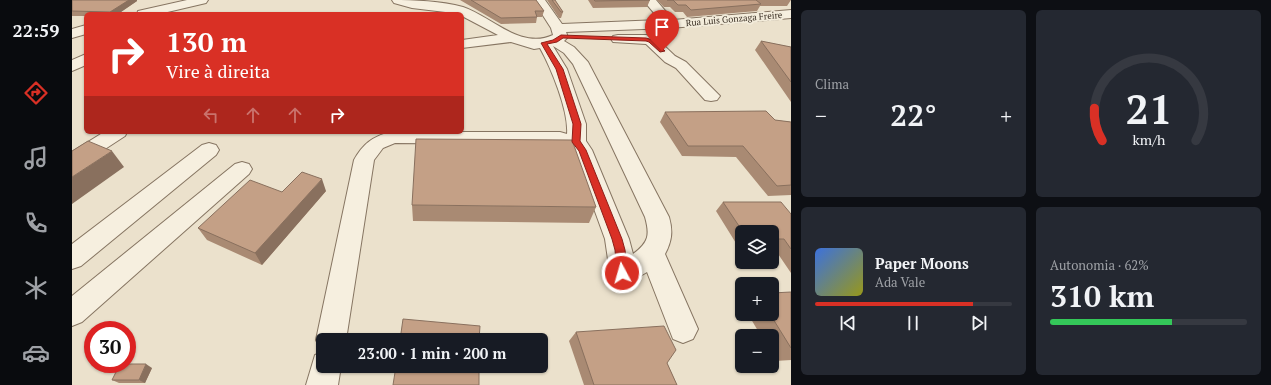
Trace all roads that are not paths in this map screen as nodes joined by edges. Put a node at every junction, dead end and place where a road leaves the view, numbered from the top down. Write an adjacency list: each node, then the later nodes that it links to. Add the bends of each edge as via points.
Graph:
1 (202, 0): 6 (street)
2 (398, 0): 12 (street, via 459,10 482,19)
3 (539, 0): 11 (street)
4 (649, 0): 9 (street)
5 (764, 4): 7 (street)
6 (168, 11)
7 (786, 15): 9 (street, Rua Luis Gonzaga Freire)
8 (83, 22): 10 (street)
9 (670, 24): 11 (street, Rua Luis Gonzaga Freire)
10 (72, 34)
11 (554, 37): 12 (street, via 523,42); 16 (street, via 651,41 670,59 681,65); 18 (street, via 559,69 577,124); 22 (street, via 580,62 657,217 662,235)
12 (511, 38): 13 (street)
13 (464, 44)
14 (84, 60): 15 (street)
15 (72, 66)
16 (711, 96)
17 (115, 134): 20 (street)
18 (576, 142): 22 (street, via 582,150 617,239 622,273); 26 (street, via 560,138 395,137 375,144 364,160)
19 (209, 150): 23 (street)
20 (72, 161)
21 (242, 169): 24 (street)
22 (652, 253): 25 (street)
23 (72, 258)
24 (72, 313)
25 (683, 330)
26 (332, 333)
27 (325, 373): 28 (street)
28 (322, 385)

